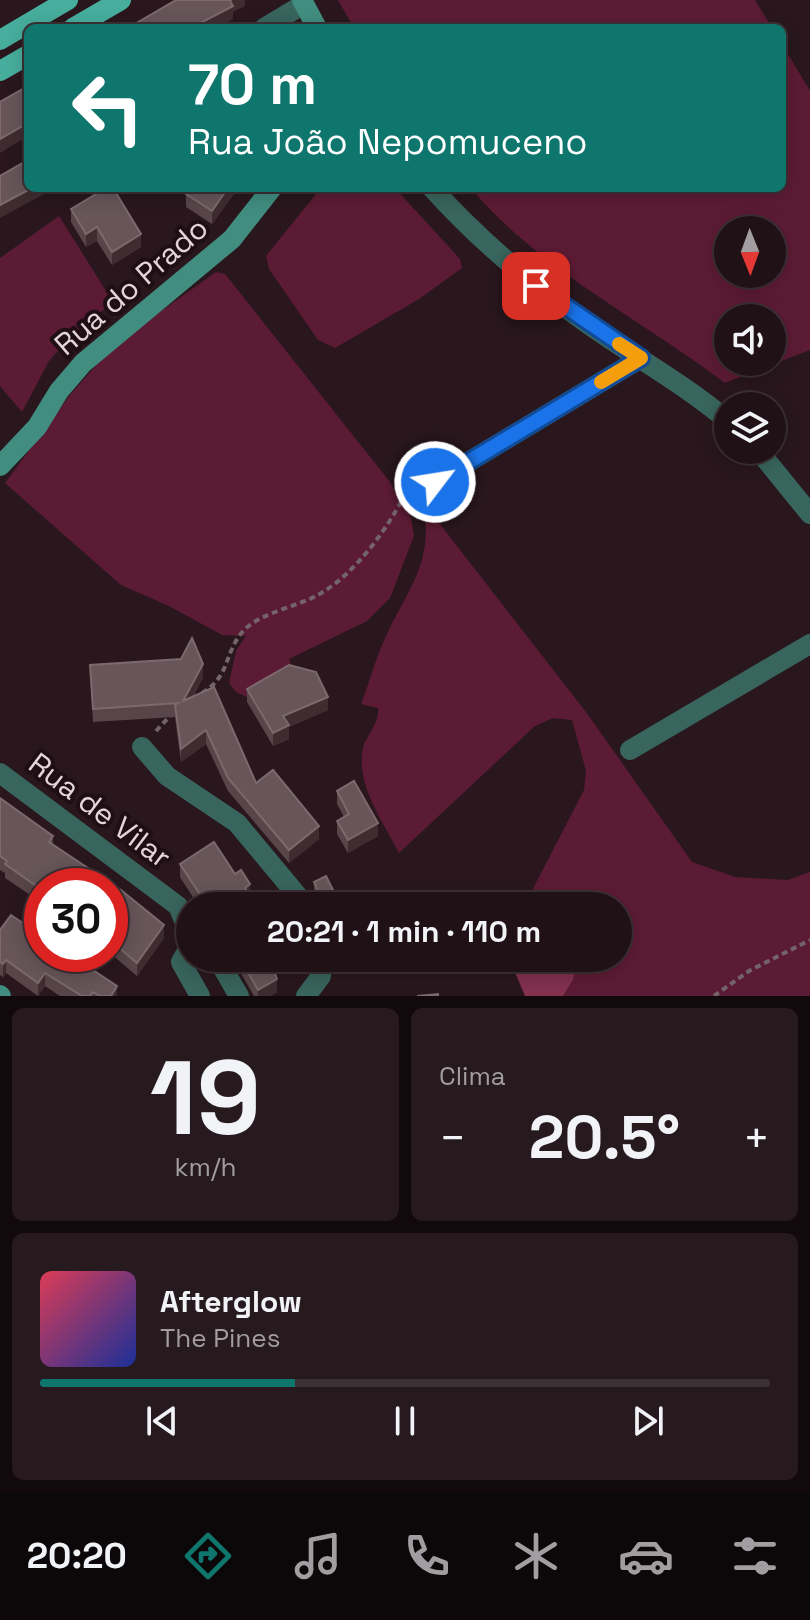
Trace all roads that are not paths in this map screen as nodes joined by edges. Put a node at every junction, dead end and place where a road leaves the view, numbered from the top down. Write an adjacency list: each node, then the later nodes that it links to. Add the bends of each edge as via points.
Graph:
1 (68, 0): 4 (main road)
2 (121, 0): 5 (main road)
3 (303, 2): 6 (street); 7 (street)
4 (27, 24)
5 (80, 24)
6 (270, 24)
7 (315, 24)
8 (24, 26): 9 (main road)
9 (0, 40)
10 (24, 57): 11 (main road)
11 (0, 71)
12 (269, 192): 17 (street, Rua do Prado, via 232,239 83,363 37,427)
13 (436, 192): 14 (street, via 469,229 536,286)
14 (641, 358): 15 (street); 18 (street)
15 (714, 409)
16 (769, 464): 19 (street)
17 (0, 466)
18 (435, 482)
19 (810, 514)
20 (810, 644): 22 (street)
21 (142, 747): 24 (street, via 167,776 237,823)
22 (630, 750)
23 (0, 773): 25 (street, Rua de Vilar)
24 (294, 892)
25 (176, 905)
26 (187, 972): 29 (street)
27 (225, 972): 30 (street)
28 (321, 972): 31 (street)
29 (200, 996)
30 (239, 996)
31 (306, 996)

